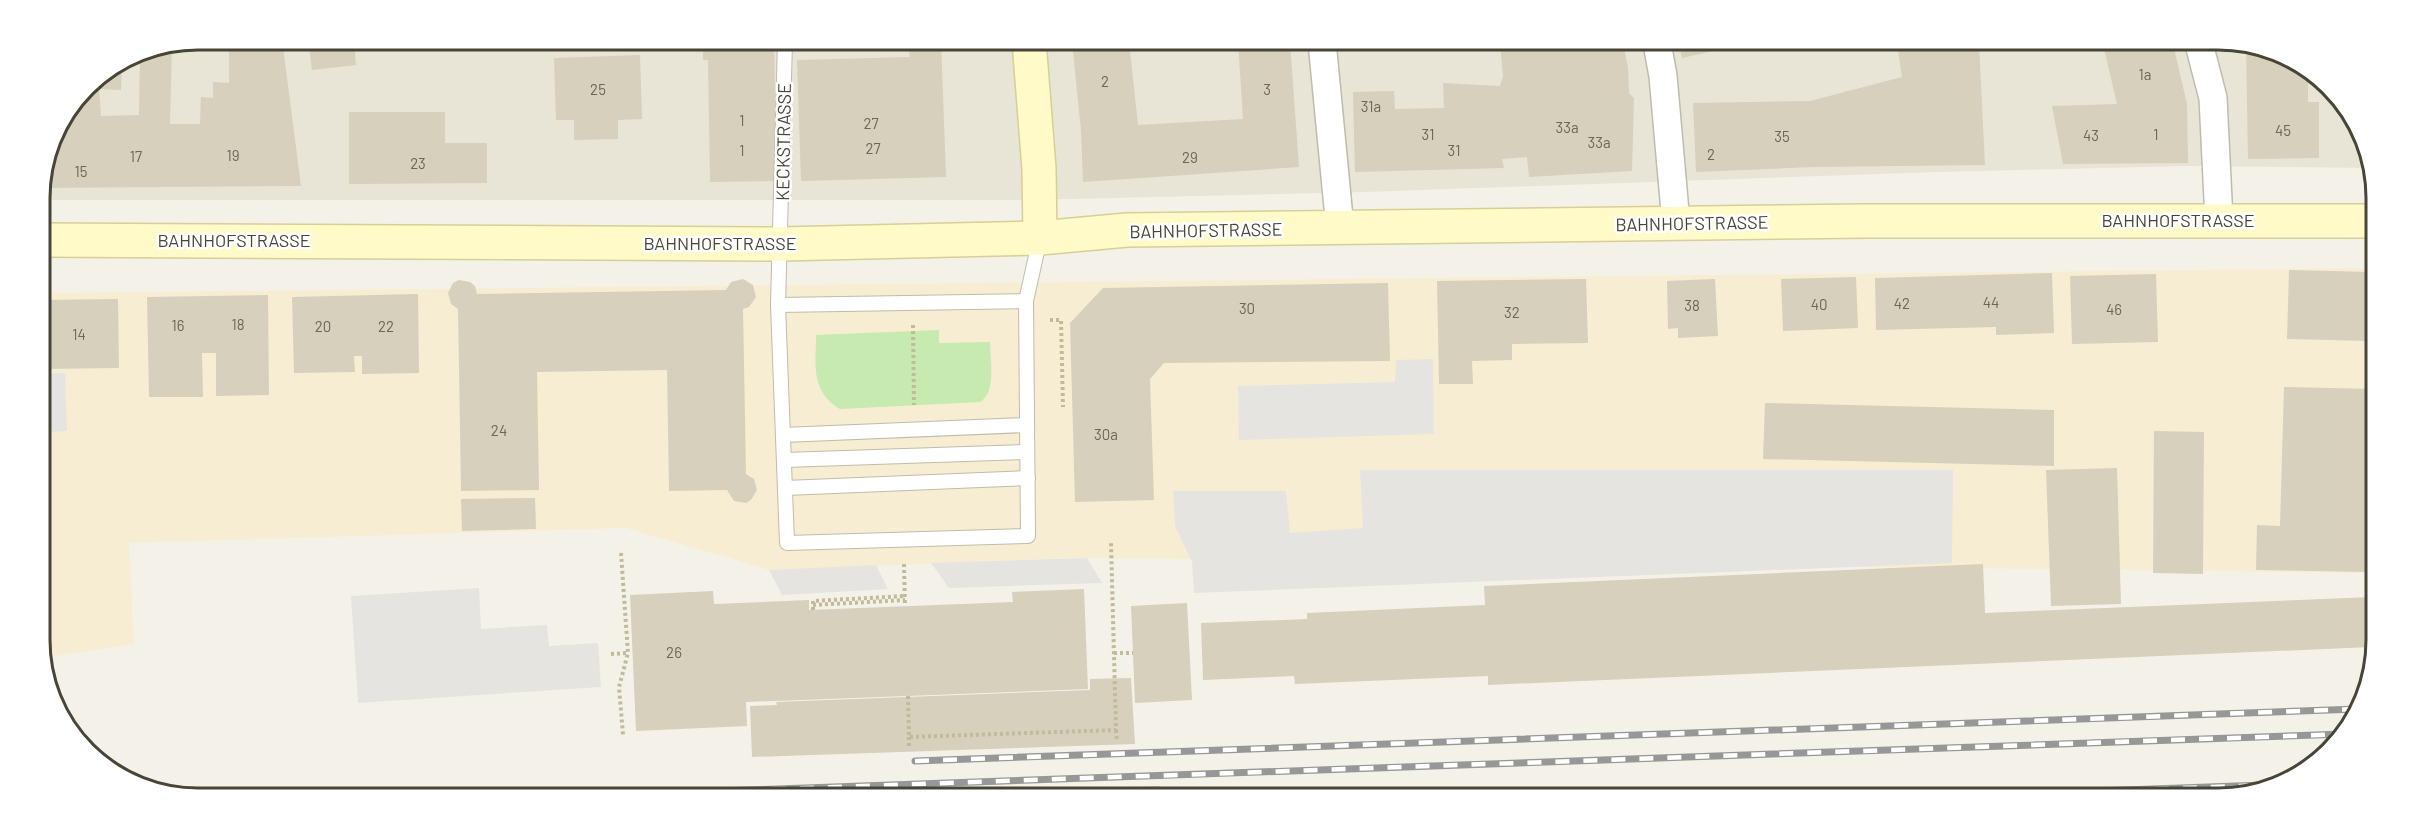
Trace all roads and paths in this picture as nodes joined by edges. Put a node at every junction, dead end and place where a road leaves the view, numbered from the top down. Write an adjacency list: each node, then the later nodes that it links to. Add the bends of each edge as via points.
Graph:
1 (785, 49): 12 (lane, KECKSTRASSE)
2 (1030, 49): 10 (main road)
3 (1323, 49): 9 (street)
4 (1658, 49): 8 (street)
5 (2200, 49): 6 (street, via 2213,98)
6 (2219, 220): 7 (main road, BAHNHOFSTRASSE); 8 (main road, BAHNHOFSTRASSE)
7 (2366, 221)
8 (1676, 223): 9 (main road, BAHNHOFSTRASSE)
9 (1340, 228): 10 (main road, BAHNHOFSTRASSE, via 1128,230)
10 (1040, 238): 12 (main road, BAHNHOFSTRASSE); 13 (lane)
11 (50, 240): 12 (main road, BAHNHOFSTRASSE)
12 (781, 244): 14 (lane, KECKSTRASSE)
13 (1026, 301): 14 (lane); 15 (lane)
14 (778, 305): 16 (lane, KECKSTRASSE)
15 (1027, 425): 16 (lane); 17 (lane)
16 (783, 435): 18 (lane, KECKSTRASSE)
17 (1027, 452): 18 (lane); 19 (lane)
18 (784, 460): 20 (lane, KECKSTRASSE)
19 (1028, 478): 20 (lane); 21 (lane, via 1028,536)
20 (785, 488): 21 (lane, KECKSTRASSE, via 788,543)
21 (903, 540): 24 (path)
22 (1111, 543): 28 (path)
23 (621, 553): 27 (path)
24 (905, 598): 25 (path); 26 (path, via 813,601)
25 (905, 606)
26 (813, 608)
27 (628, 653): 30 (path); 33 (path, via 619,687)
28 (1114, 653): 29 (path); 32 (path)
29 (1133, 653)
30 (611, 654)
31 (908, 696): 34 (path)
32 (1116, 730): 34 (path); 35 (path)
33 (623, 735)
34 (909, 737): 36 (path)
35 (1117, 741)
36 (909, 749)

